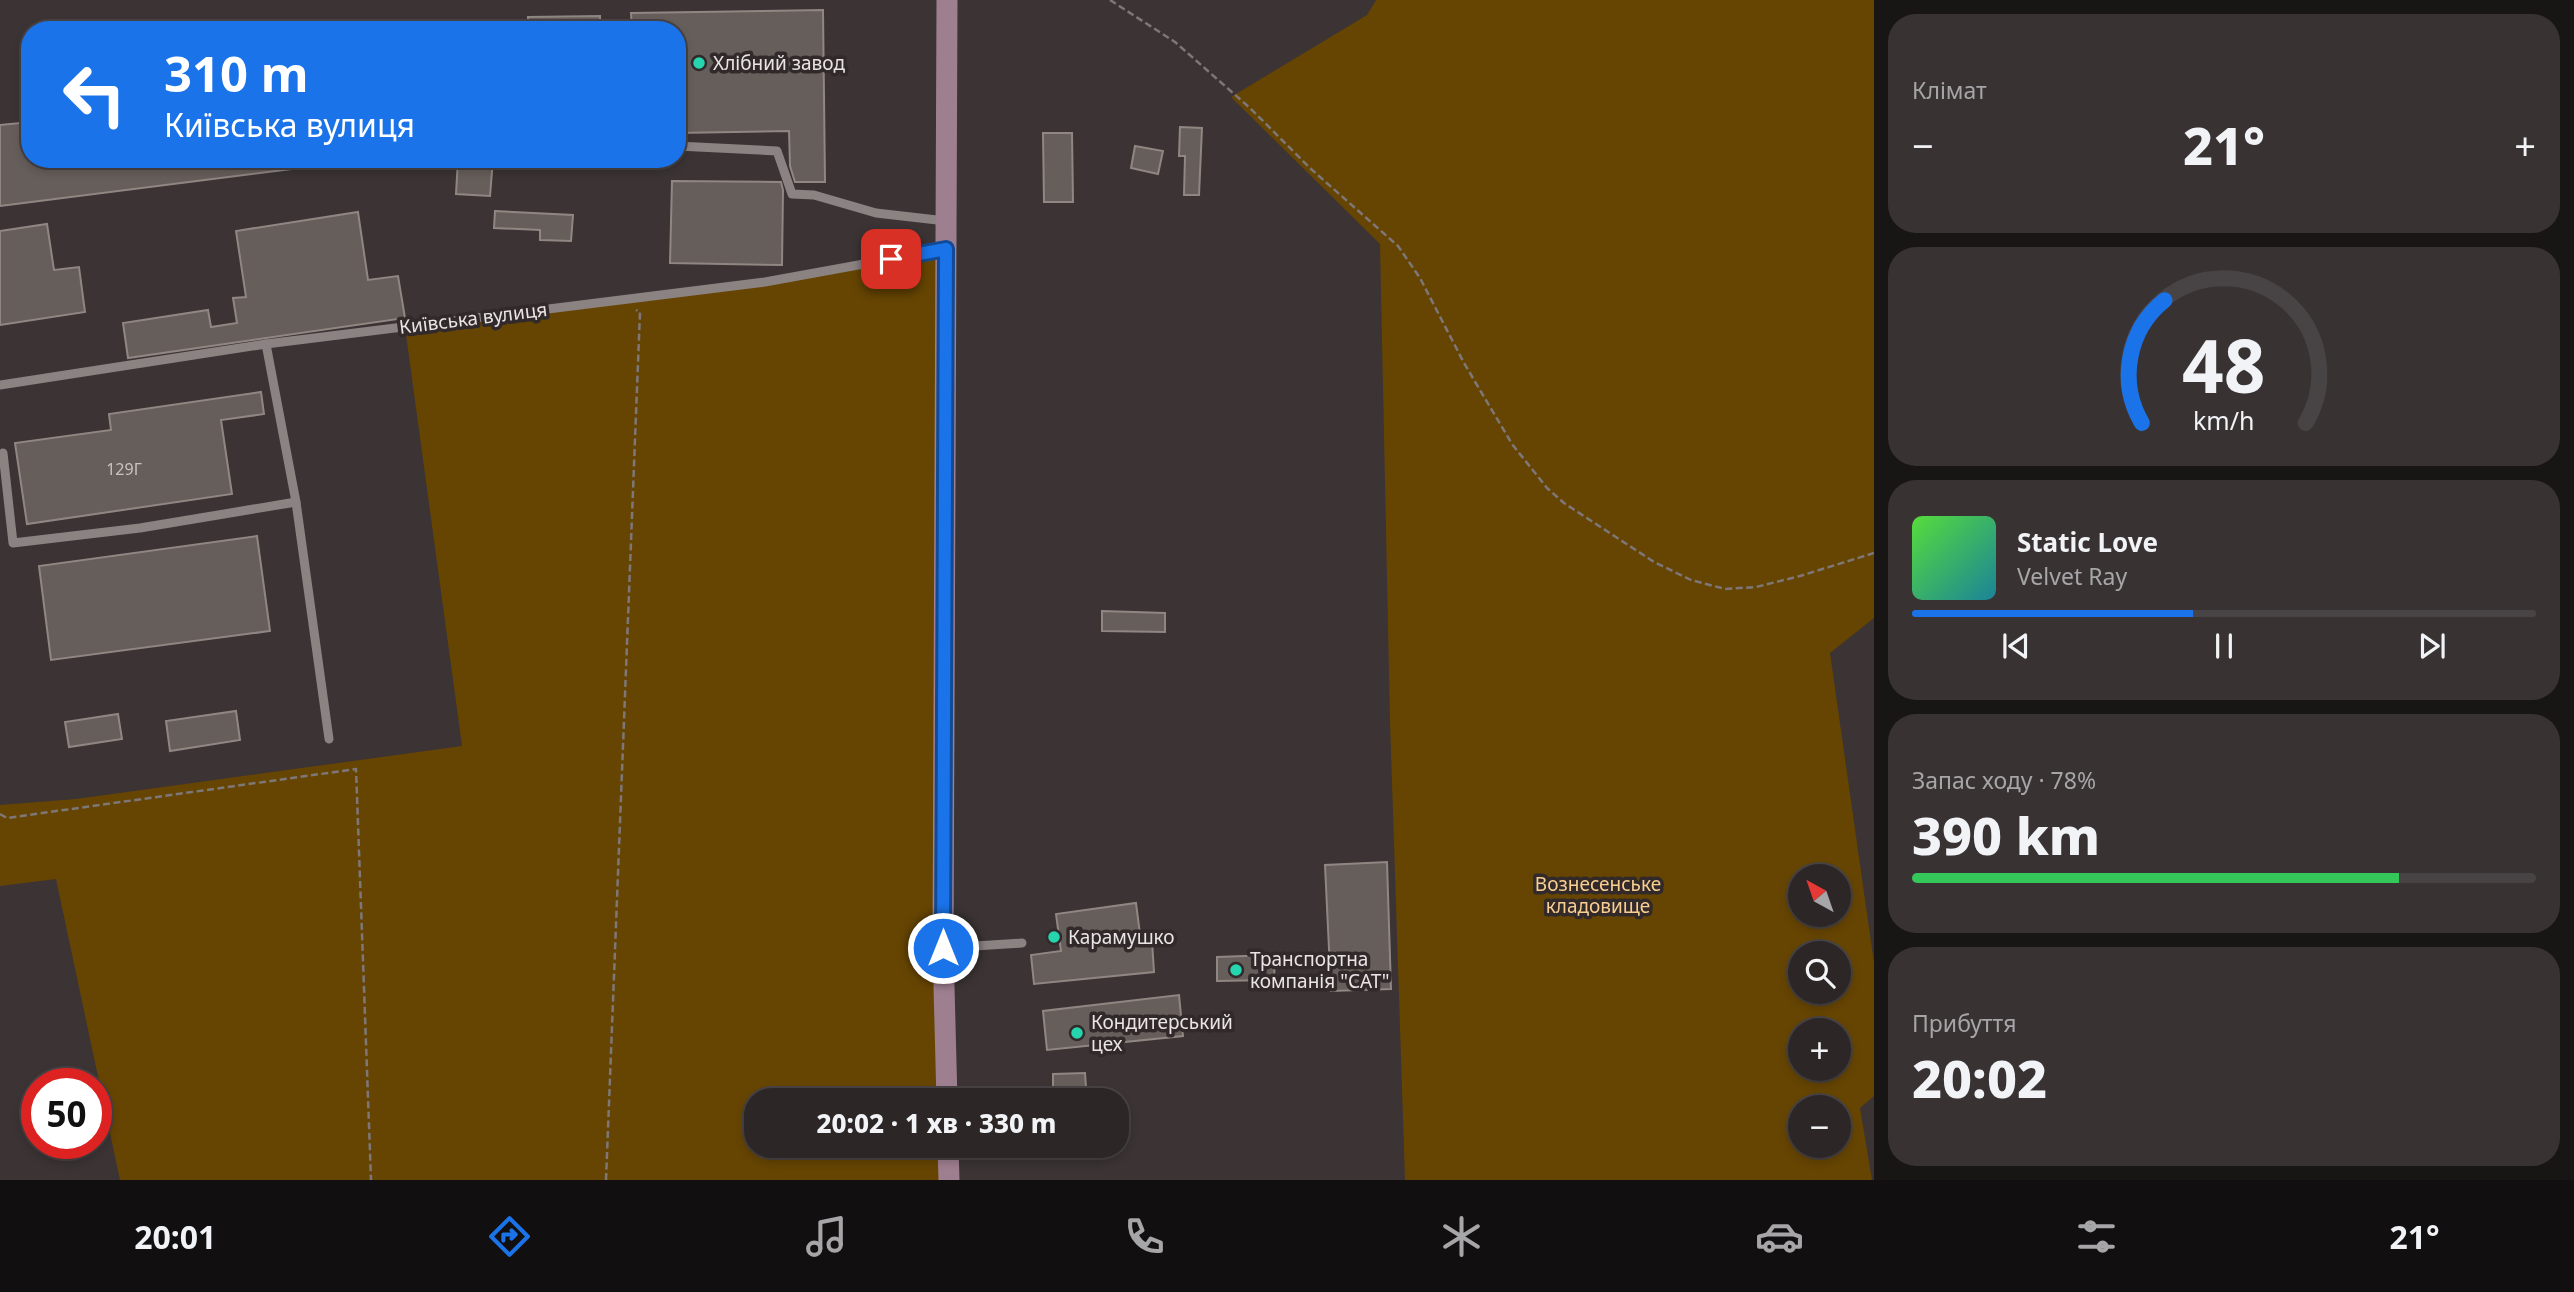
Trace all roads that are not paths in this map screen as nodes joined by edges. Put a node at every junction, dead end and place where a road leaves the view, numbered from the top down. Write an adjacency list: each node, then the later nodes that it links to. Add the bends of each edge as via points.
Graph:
1 (947, 0): 3 (main road)
2 (686, 146): 3 (lane, via 777,151 792,194 814,195 876,213)
3 (946, 221): 4 (main road)
4 (946, 249): 5 (lane, Київська вулиця, via 765,282); 11 (main road)
5 (266, 344): 6 (lane, Київська вулиця); 8 (lane)
6 (0, 385)
7 (3, 453): 8 (lane, via 13,543)
8 (296, 502): 9 (lane)
9 (330, 739)
10 (1022, 943): 11 (lane)
11 (943, 948): 12 (main road)
12 (947, 1088)
13 (949, 1158): 14 (main road)
14 (950, 1180)

